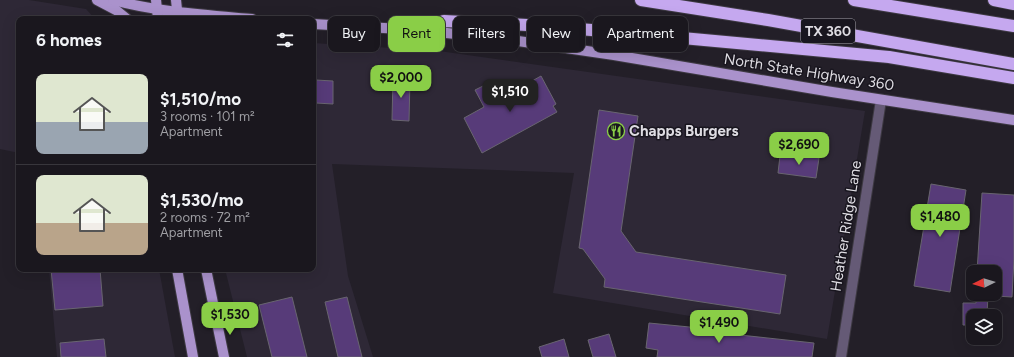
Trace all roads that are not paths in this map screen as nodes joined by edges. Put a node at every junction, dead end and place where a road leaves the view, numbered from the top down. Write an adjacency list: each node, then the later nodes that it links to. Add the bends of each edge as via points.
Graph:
1 (97, 0): 10 (main road)
2 (113, 0): 8 (main road)
3 (176, 0): 9 (main road)
4 (641, 0): 17 (highway, TX 360)
5 (854, 0): 14 (highway, TX 360)
6 (994, 0): 7 (highway)
7 (1014, 4)
8 (157, 9): 9 (main road)
9 (177, 15): 11 (main road)
10 (123, 16)
11 (196, 16)
12 (445, 21): 18 (highway, via 617,32 889,57)
13 (316, 24): 15 (main road, North State Highway 360)
14 (1014, 26)
15 (388, 28)
16 (445, 33): 19 (main road, North State Highway 360, via 614,55)
17 (1014, 64)
18 (1014, 78)
19 (880, 100): 20 (main road, North State Highway 360); 25 (street, Heather Ridge Lane)
20 (1014, 120)
21 (178, 272): 23 (main road)
22 (207, 272): 24 (main road)
23 (193, 357)
24 (224, 357)
25 (841, 357)

